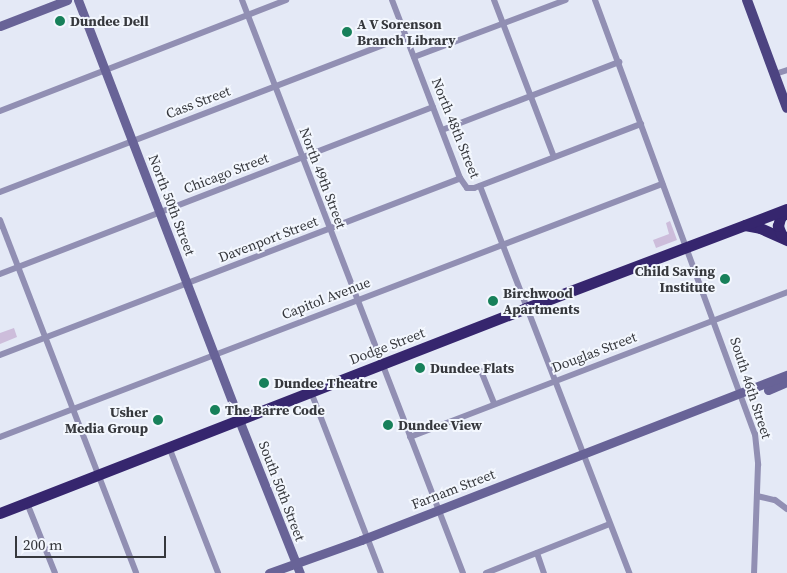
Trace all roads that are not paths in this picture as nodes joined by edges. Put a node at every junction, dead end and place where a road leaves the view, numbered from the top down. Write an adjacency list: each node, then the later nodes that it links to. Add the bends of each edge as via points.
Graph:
1 (67, 0): 12 (main road)
2 (78, 0): 16 (main road, North 50th Street)
3 (242, 0): 10 (street, North 49th Street)
4 (286, 0): 10 (street)
5 (392, 0): 13 (street, North 48th Street)
6 (494, 0): 11 (street)
7 (566, 0): 11 (street)
8 (595, 0): 15 (street, South 46th Street)
9 (749, 1): 18 (main road)
10 (248, 15): 16 (street); 19 (street, North 49th Street)
11 (503, 24): 14 (street); 20 (street)
12 (0, 26)
13 (406, 36): 14 (street, North 48th Street); 19 (street, Cass Street)
14 (414, 57): 21 (street, North 48th Street)
15 (619, 62): 20 (street); 24 (street, South 46th Street)
16 (105, 70): 23 (street); 26 (main road, North 50th Street)
17 (787, 70): 18 (street)
18 (774, 74): 22 (main road)
19 (275, 86): 26 (street, Cass Street); 27 (street, North 49th Street)
20 (531, 96): 25 (street); 28 (street)
21 (433, 107): 25 (street, North 48th Street); 27 (street, Chicago Street)
22 (787, 108)
23 (0, 110)
24 (641, 124): 28 (street); 30 (street, South 46th Street)
25 (442, 130): 29 (street, North 48th Street)
26 (133, 141): 32 (street, Cass Street); 34 (main road, North 50th Street)
27 (302, 157): 34 (street, Chicago Street); 37 (street, North 49th Street)
28 (554, 157): 31 (street)
29 (460, 178): 31 (street, North 48th Street, via 468,188); 37 (street, Davenport Street)
30 (662, 184): 39 (street, Capitol Avenue); 40 (street, South 46th Street)
31 (480, 186): 39 (street, North 48th Street)
32 (0, 192)
33 (787, 209): 36 (highway, Dodge Street); 38 (highway, via 778,226)
34 (160, 212): 41 (street, Chicago Street); 43 (main road, North 50th Street)
35 (0, 220): 41 (street)
36 (745, 225): 38 (highway); 40 (highway, Dodge Street)
37 (330, 228): 43 (street, Davenport Street); 45 (street, North 49th Street)
38 (786, 240)
39 (502, 244): 45 (street, Capitol Avenue); 46 (street, North 48th Street)
40 (687, 247): 46 (highway, Dodge Street); 47 (street, South 46th Street)
41 (18, 267): 42 (street, Chicago Street); 48 (street)
42 (0, 274)
43 (188, 283): 48 (street, Davenport Street); 49 (main road, North 50th Street)
44 (787, 292): 47 (street, Douglas Street)
45 (357, 300): 49 (street, Capitol Avenue); 51 (street, North 49th Street)
46 (526, 308): 51 (highway, Dodge Street); 54 (street, North 48th Street)
47 (715, 320): 54 (street, Douglas Street); 57 (street, South 46th Street)
48 (45, 338): 50 (street, Davenport Street); 59 (street)
49 (215, 354): 59 (street, Capitol Avenue); 60 (main road, North 50th Street)
50 (0, 355)
51 (382, 364): 56 (highway, Dodge Street); 62 (street, North 49th Street)
52 (481, 371): 58 (street)
53 (787, 375): 57 (main road, Farnam Street)
54 (554, 381): 58 (street, Douglas Street); 64 (street, North 48th Street)
55 (787, 382): 57 (main road, Farnam Street)
56 (311, 392): 60 (highway, Dodge Street); 72 (street)
57 (741, 396): 64 (main road, Farnam Street); 66 (street, South 46th Street, via 757,446)
58 (494, 404): 62 (street, Douglas Street)
59 (73, 409): 61 (street, Capitol Avenue); 65 (street)
60 (239, 420): 63 (highway, Dodge Street); 74 (main road, South 50th Street)
61 (0, 437)
62 (410, 437): 69 (street, North 49th Street)
63 (169, 447): 65 (highway, Dodge Street); 77 (street)
64 (582, 453): 69 (main road, Farnam Street); 71 (street, North 48th Street)
65 (98, 475): 67 (highway, Dodge Street); 76 (street)
66 (757, 496): 68 (street, via 775,500); 85 (street, South 46th Street)
67 (27, 503): 70 (highway, Dodge Street); 75 (street)
68 (787, 509)
69 (438, 510): 72 (main road, Farnam Street); 81 (street, North 49th Street)
70 (0, 513)
71 (610, 524): 73 (street); 84 (street, North 48th Street)
72 (367, 538): 74 (main road, Farnam Street); 80 (street)
73 (537, 553): 82 (street); 83 (street)
74 (296, 563): 78 (main road, Farnam Street); 79 (main road, South 50th Street)
75 (55, 573)
76 (136, 573)
77 (218, 573)
78 (269, 573)
79 (300, 573)
80 (381, 573)
81 (462, 573)
82 (486, 573)
83 (544, 573)
84 (629, 573)
85 (754, 573)

